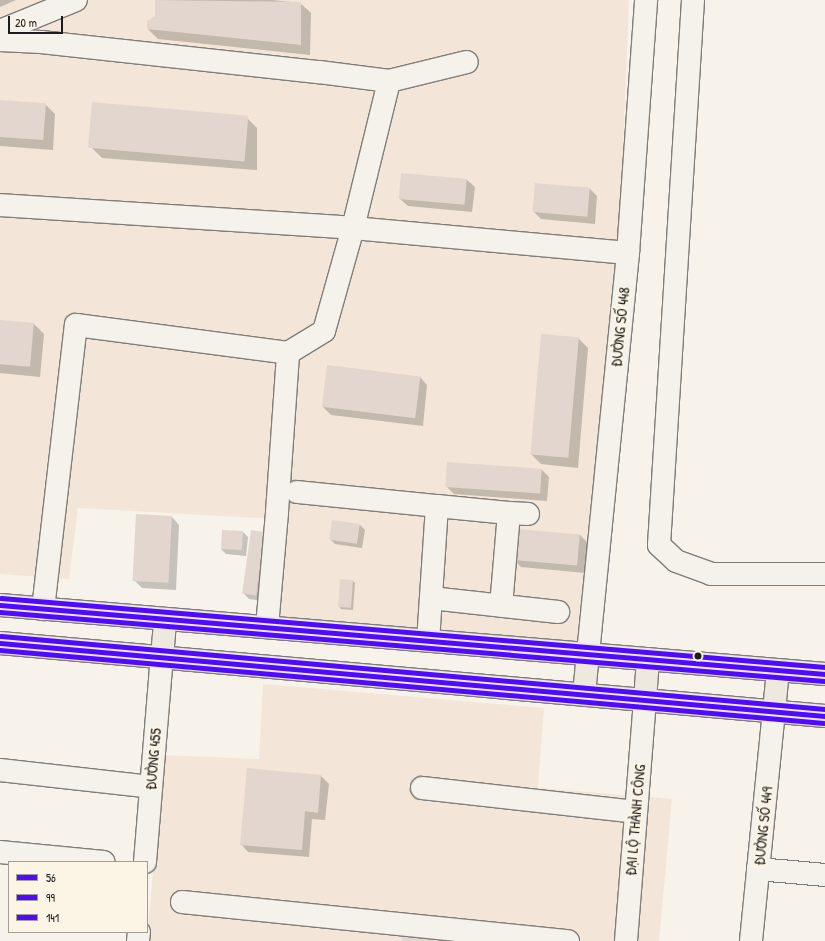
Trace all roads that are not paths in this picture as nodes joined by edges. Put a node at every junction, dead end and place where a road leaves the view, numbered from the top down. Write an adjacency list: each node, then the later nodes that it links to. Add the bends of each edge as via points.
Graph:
1 (76, 0): 4 (street)
2 (646, 0): 10 (street, ĐƯỜNG SỐ 448)
3 (693, 0): 14 (street, via 659,545 676,561 711,574)
4 (0, 31)
5 (0, 40): 7 (street)
6 (467, 62): 7 (street)
7 (389, 81): 9 (street)
8 (0, 205): 9 (street)
9 (353, 228): 10 (street); 11 (street, via 324,331)
10 (628, 253): 24 (street, ĐƯỜNG SỐ 448)
11 (288, 353): 18 (street, via 76,325); 21 (street)
12 (297, 492): 13 (street)
13 (437, 506): 15 (street); 17 (street, via 519,514)
14 (825, 574)
15 (431, 598): 17 (street); 22 (street)
16 (0, 605): 18 (main road)
17 (501, 606): 19 (street)
18 (43, 608): 20 (main road)
19 (558, 612)
20 (165, 619): 21 (main road); 25 (main road)
21 (267, 627): 22 (main road)
22 (428, 640): 24 (main road)
23 (0, 643): 25 (main road)
24 (588, 654): 26 (main road); 29 (main road)
25 (162, 657): 29 (main road); 34 (street, ĐƯỜNG 455)
26 (648, 659): 27 (main road); 30 (main road)
27 (778, 670): 28 (main road); 31 (main road)
28 (825, 674)
29 (584, 694): 30 (main road)
30 (645, 700): 31 (main road); 36 (street, ĐẠI LỘ THÀNH CÔNG)
31 (774, 711): 32 (main road); 40 (street, ĐƯỜNG SỐ 449)
32 (825, 716)
33 (0, 770): 34 (street)
34 (151, 787): 39 (street, ĐƯỜNG 455)
35 (422, 788): 36 (street)
36 (636, 812): 44 (street, ĐẠI LỘ THÀNH CÔNG)
37 (0, 852): 38 (street)
38 (94, 861)
39 (145, 861)
40 (758, 869): 41 (street); 45 (street, ĐƯỜNG SỐ 449)
41 (825, 874)
42 (182, 902): 43 (street)
43 (568, 941)
44 (626, 941)
45 (751, 941)

